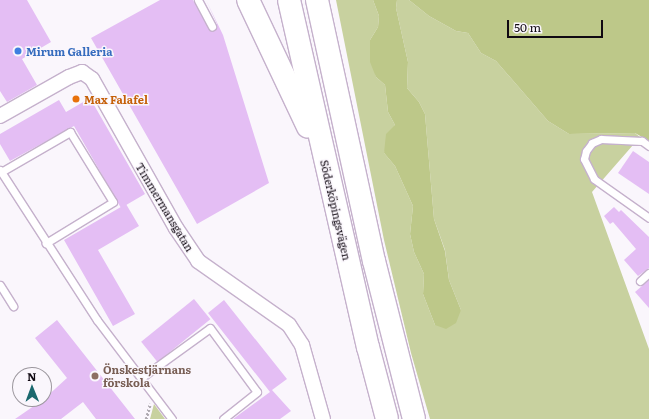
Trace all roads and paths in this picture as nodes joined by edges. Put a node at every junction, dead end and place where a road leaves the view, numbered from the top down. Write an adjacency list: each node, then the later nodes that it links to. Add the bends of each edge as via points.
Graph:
1 (198, 0): 5 (lane)
2 (248, 0): 8 (highway)
3 (289, 0): 8 (highway, Söderköpingsvägen)
4 (317, 0): 21 (highway, via 374,261)
5 (212, 26)
6 (0, 116): 19 (street, Timmermansgatan, via 69,77 82,72 92,79 198,262 288,325 302,345)
7 (649, 146): 10 (lane, via 642,142 601,139 592,143 584,159 594,179)
8 (326, 165): 20 (highway, Söderköpingsvägen)
9 (1, 171): 11 (lane); 11 (lane, via 70,132 113,202)
10 (649, 218)
11 (46, 243): 16 (lane, via 97,320)
12 (649, 273): 13 (lane)
13 (640, 281)
14 (0, 285): 15 (lane)
15 (13, 306)
16 (141, 378): 17 (lane); 18 (lane, via 210,328 257,392)
17 (172, 419)
18 (223, 419)
19 (324, 419)
20 (387, 419)
21 (414, 419)

